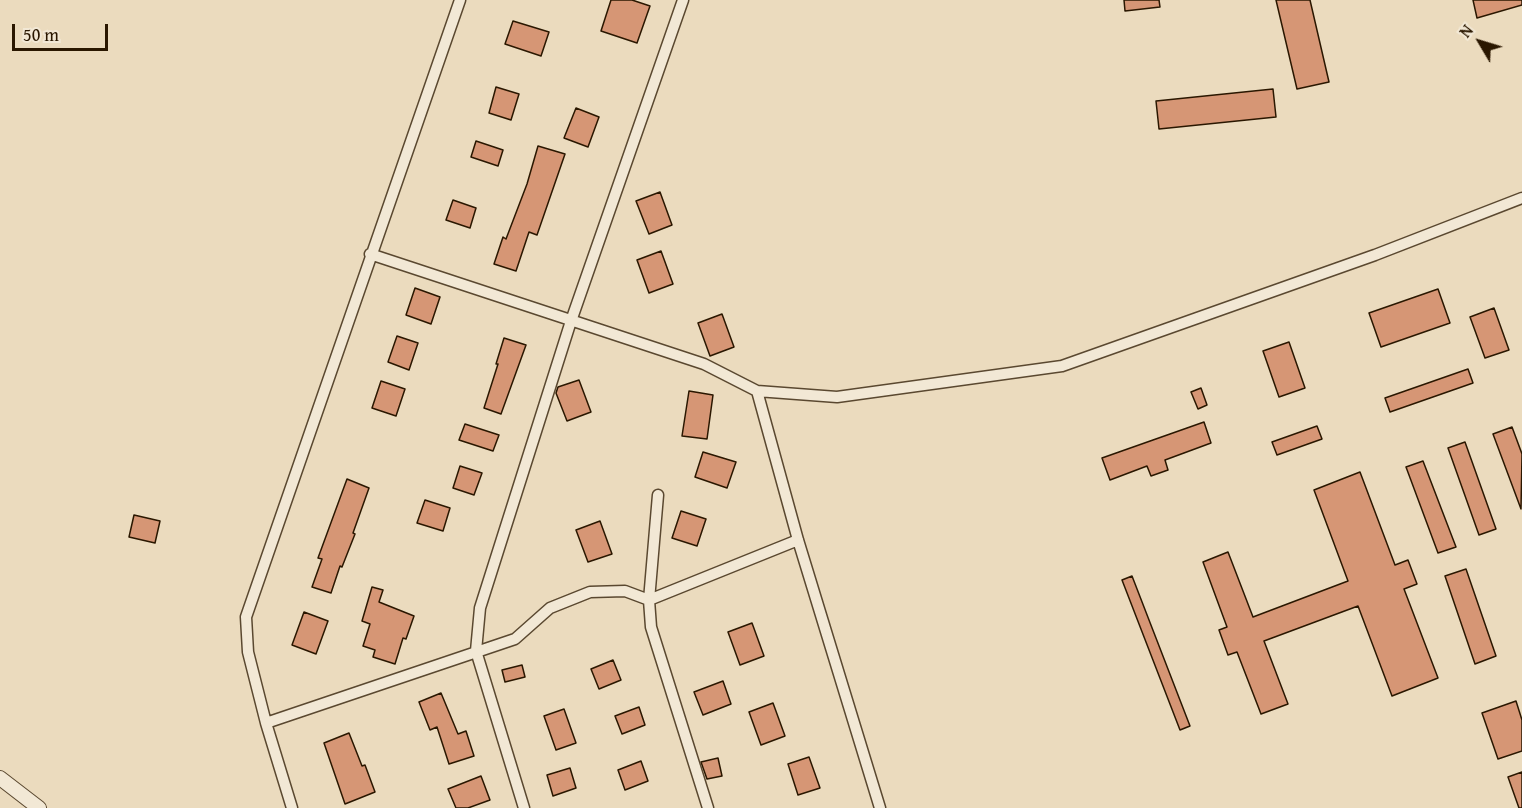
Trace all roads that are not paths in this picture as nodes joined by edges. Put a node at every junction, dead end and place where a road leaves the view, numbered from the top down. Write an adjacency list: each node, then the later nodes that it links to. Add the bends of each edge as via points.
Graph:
1 (460, 0): 4 (street)
2 (683, 0): 5 (street)
3 (1522, 198): 6 (street, via 1375,255 1062,366 837,397)
4 (370, 254): 5 (street); 11 (street, via 246,617 248,652)
5 (572, 321): 6 (street, via 704,364); 10 (street, via 480,608)
6 (757, 391): 8 (street)
7 (658, 495): 9 (street)
8 (798, 540): 9 (street); 17 (street)
9 (649, 600): 10 (street, via 625,591 590,592 550,608 515,639); 16 (street, via 651,627)
10 (476, 651): 11 (street); 15 (street)
11 (266, 723): 14 (street)
12 (0, 778): 13 (street)
13 (39, 808)
14 (292, 808)
15 (524, 808)
16 (708, 808)
17 (880, 808)

